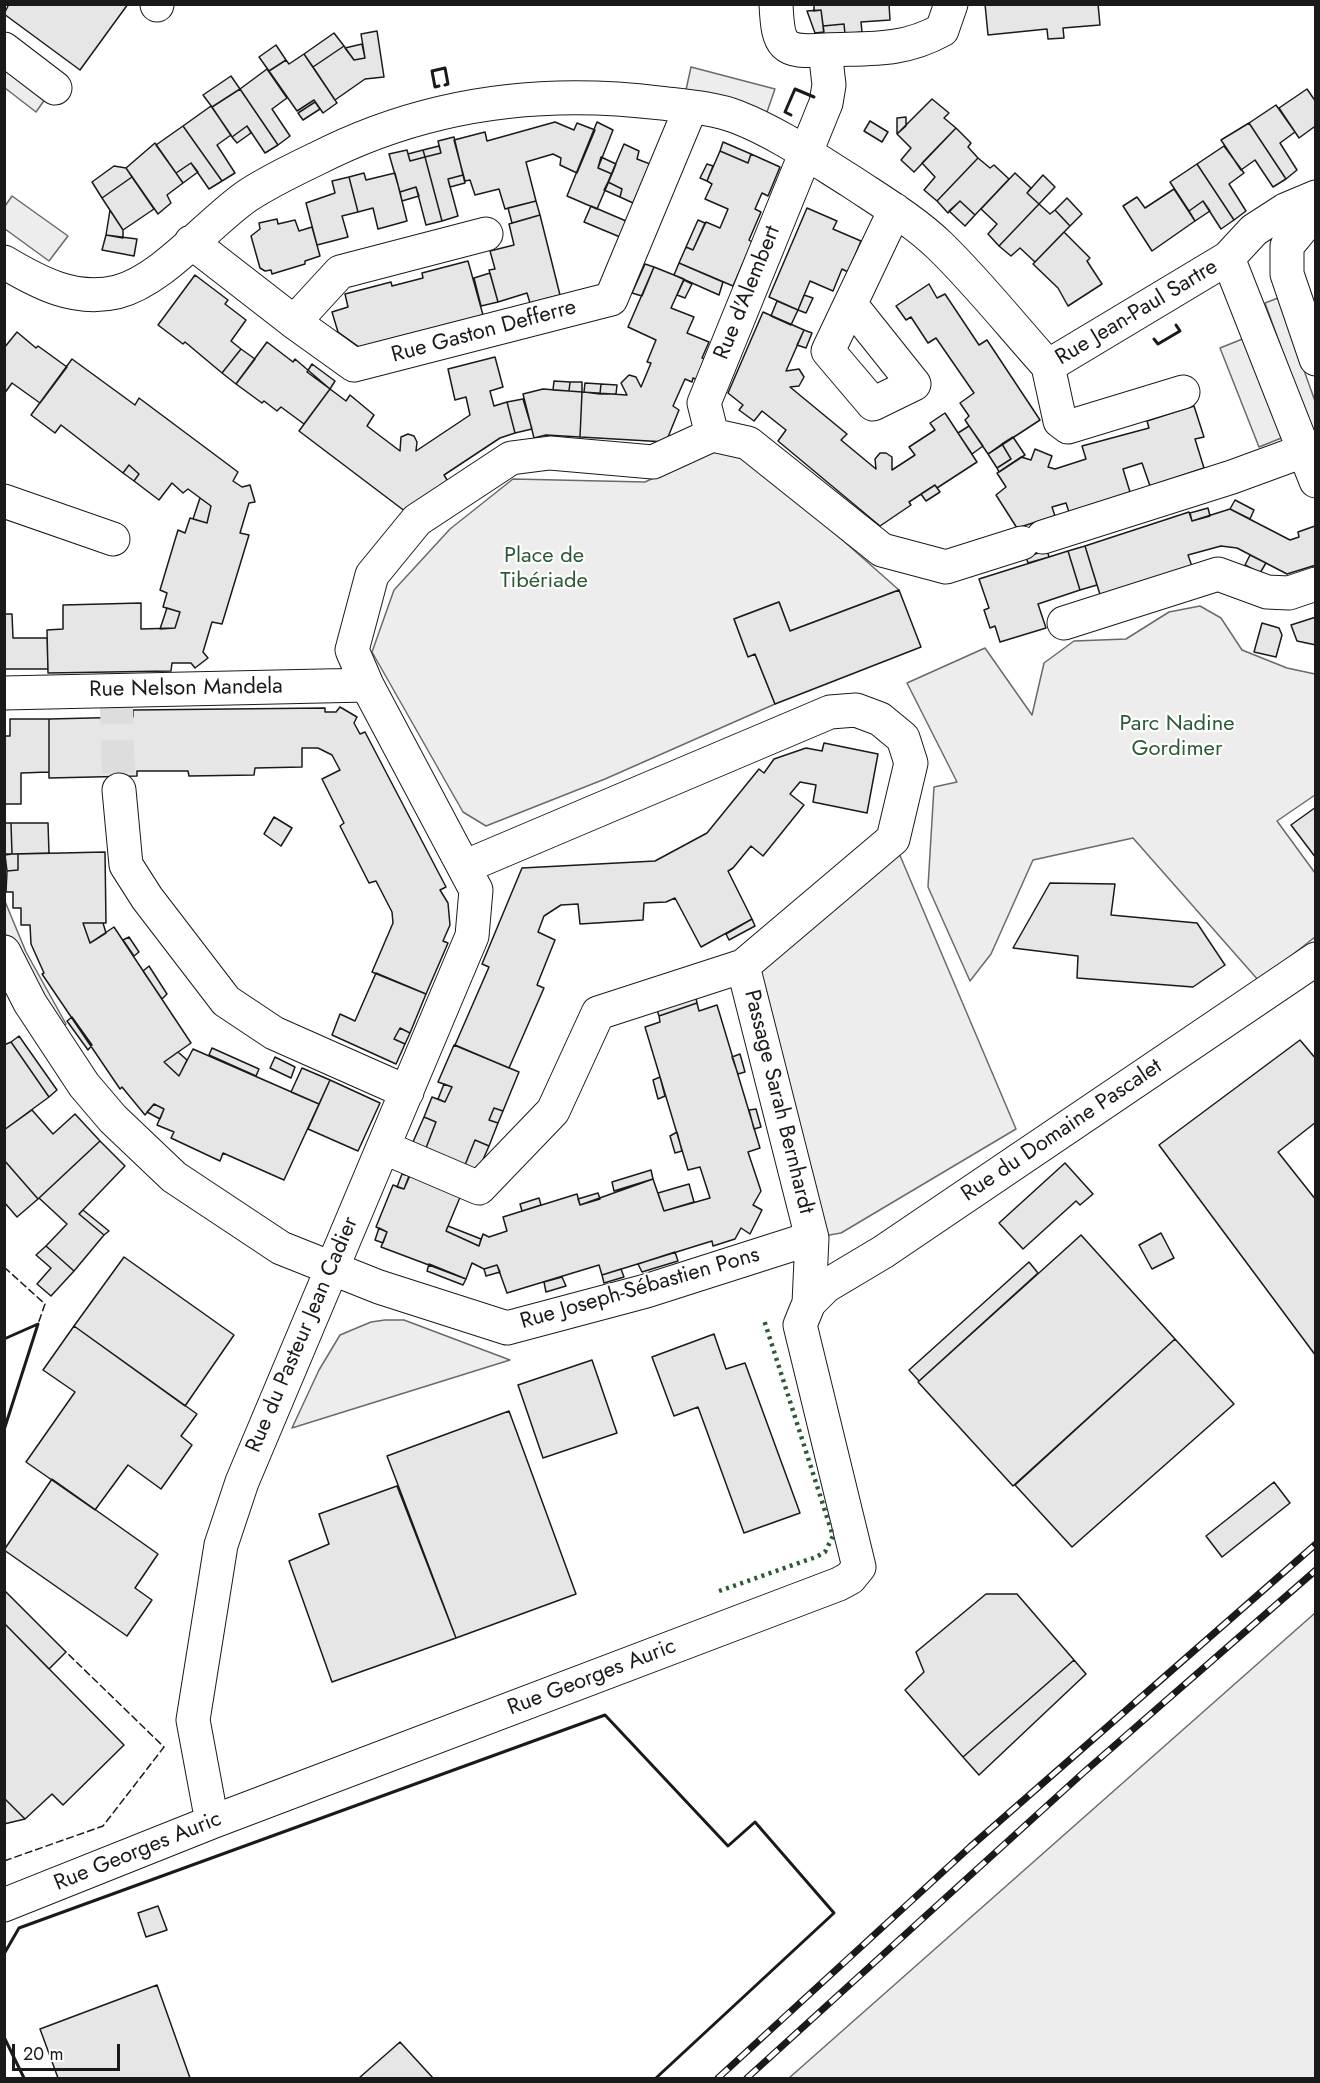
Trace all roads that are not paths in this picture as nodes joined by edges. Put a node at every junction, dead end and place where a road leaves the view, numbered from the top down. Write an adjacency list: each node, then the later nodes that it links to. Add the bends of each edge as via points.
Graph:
1 (776, 4): 4 (street, via 777,34 784,44 796,52)
2 (951, 4): 4 (street, via 942,30 919,43)
3 (4, 49): 5 (street)
4 (825, 50): 7 (street, Rue d'Alembert, via 829,85 826,103)
5 (56, 88)
6 (691, 107): 7 (street, Rue Jean-Paul Sartre, via 736,116); 12 (street, Rue Jean-Paul Sartre, via 613,97 549,97 431,113 317,158 248,196); 16 (street, Rue Gaston Defferre, via 611,299 354,365)
7 (805, 152): 9 (street, Rue Jean-Paul Sartre); 20 (street, Rue d'Alembert, via 704,403)
8 (1316, 197): 13 (street, Rue Jean-Paul Sartre, via 1285,210 1254,230)
9 (895, 210): 15 (street); 18 (street, Rue Jean-Paul Sartre, via 939,245)
10 (1316, 211): 17 (street, via 1287,246 1287,274)
11 (486, 234): 16 (street, via 340,272)
12 (191, 242): 14 (street, Rue Jean-Paul Sartre, via 153,276 106,294 57,289); 16 (street, Rue Gaston Defferre)
13 (1228, 258): 18 (street, Rue Jean-Paul Sartre); 21 (street)
14 (4, 262)
15 (851, 305)
16 (294, 322)
17 (1316, 359)
18 (1048, 366): 19 (street, via 1060,421 1068,427)
19 (1183, 392)
20 (712, 435): 21 (street, via 748,443 882,550 946,567); 27 (street, via 653,462 550,453 511,458 417,520 372,575 352,650)
21 (1304, 451): 22 (street)
22 (1316, 481)
23 (4, 501): 24 (street)
24 (113, 539)
25 (1316, 584): 26 (street, via 1289,593 1267,592 1218,574)
26 (1064, 623)
27 (367, 685): 28 (street, Rue Nelson Mandela); 30 (street)
28 (4, 693)
29 (119, 790): 34 (street, via 126,865 226,1001 274,1033)
30 (464, 867): 33 (street, via 830,712 856,710 879,719 903,738 911,763 893,839); 34 (street, Rue du Pasteur Jean Cadier, via 476,890 472,936)
31 (4, 952): 37 (street, Rue Joseph-Sébastien Pons, via 30,1003 84,1085 141,1147 174,1177 281,1248)
32 (1316, 959): 38 (street, Rue du Domaine Pascalet, via 910,1234 826,1286)
33 (743, 966): 35 (street, via 598,1013 553,1111 478,1188); 36 (street, Passage Sarah Bernhardt)
34 (407, 1092): 35 (street, Rue du Pasteur Jean Cadier)
35 (383, 1147): 37 (street, Rue du Pasteur Jean Cadier)
36 (812, 1238): 37 (street, Rue Joseph-Sébastien Pons, via 646,1291 507,1328); 38 (street, Rue Georges Auric)
37 (332, 1268): 39 (street, Rue du Pasteur Jean Cadier, via 242,1482 221,1545 193,1720)
38 (809, 1303): 39 (street, Rue Georges Auric, via 800,1325 859,1567 850,1578)
39 (212, 1822): 40 (street, Rue Georges Auric)
40 (4, 1905)

